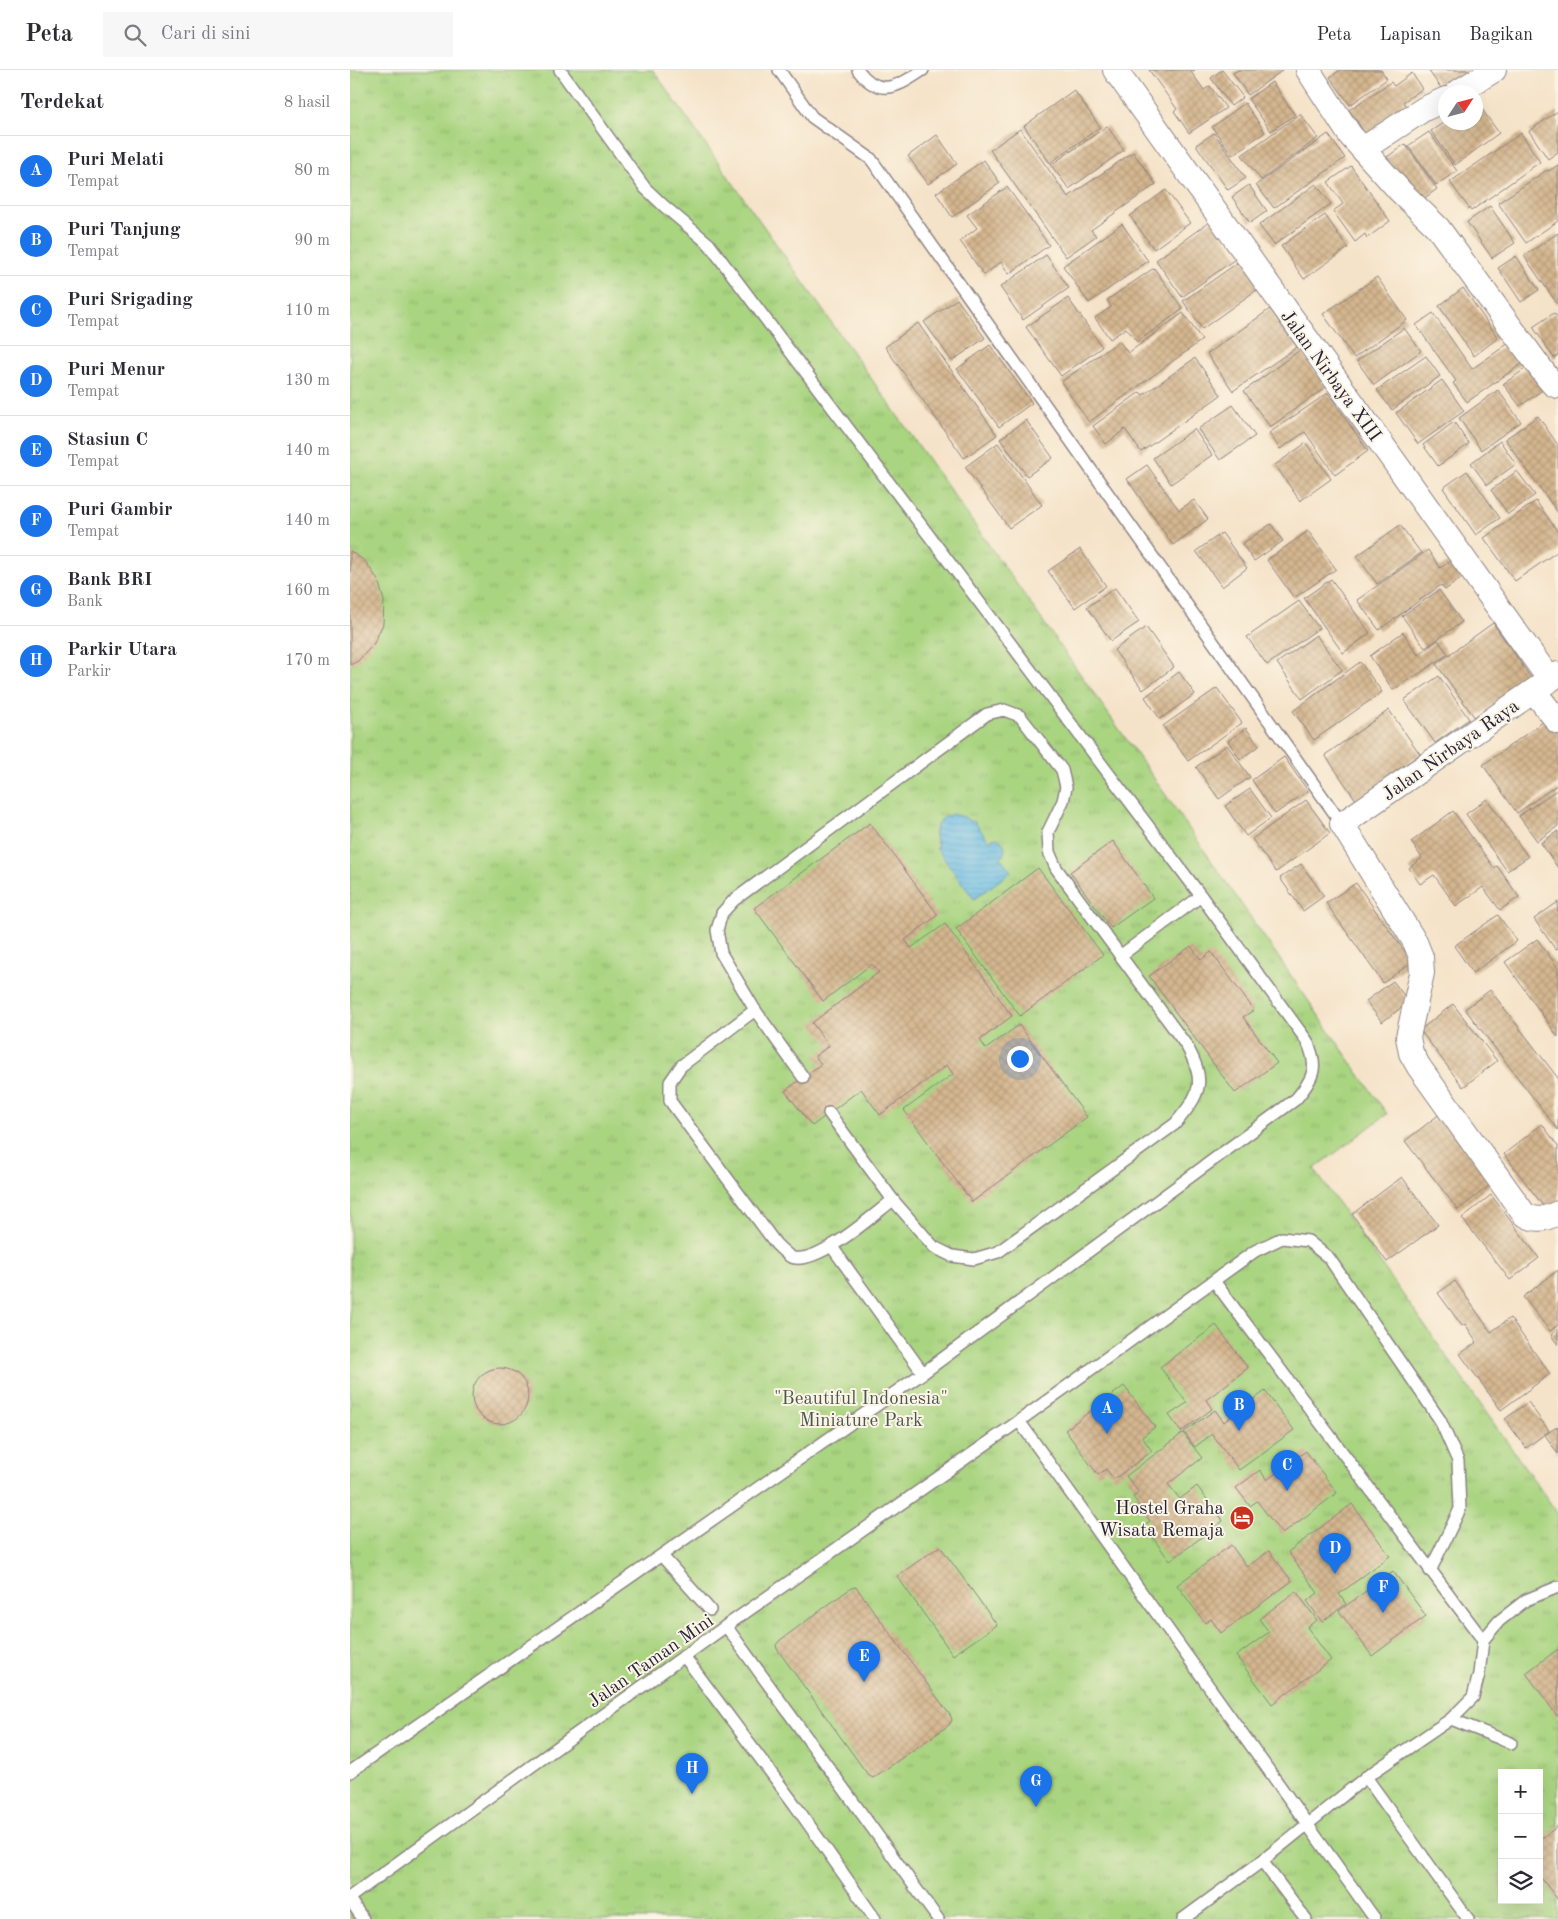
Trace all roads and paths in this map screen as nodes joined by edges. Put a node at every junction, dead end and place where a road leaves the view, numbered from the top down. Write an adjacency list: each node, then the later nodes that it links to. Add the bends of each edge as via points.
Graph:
1 (560, 70): 15 (lane, via 646,188 709,244)
2 (779, 70): 14 (lane, via 812,117 871,159)
3 (858, 70): 4 (lane, via 873,84 892,88)
4 (923, 70)
5 (1115, 70): 12 (street, Jalan Nirbaya XIII)
6 (1308, 70): 10 (street, via 1350,135)
7 (1494, 70): 8 (street)
8 (1469, 85)
9 (1438, 103): 10 (street)
10 (1363, 148): 11 (street, via 1438,228 1547,377)
11 (1558, 386)
12 (1548, 681): 13 (street, Jalan Nirbaya XIII); 14 (street, Jalan Nirbaya Raya)
13 (1558, 722)
14 (1342, 824): 21 (street, via 1415,942 1421,957 1422,973 1408,1037 1411,1053 1524,1214 1533,1220 1543,1220)
15 (1201, 896): 16 (lane); 24 (lane, via 1307,1041 1314,1055 1314,1071 1308,1085 1296,1099)
16 (1120, 956): 17 (lane, via 1056,868 1049,852 1048,832 1066,787 1062,770 1020,716 1004,710 987,714 734,900 722,913 717,930 721,953); 20 (lane, via 1197,1064 1200,1082 1193,1102 1175,1124 998,1252 974,1259 952,1256 934,1247)
17 (755, 1010): 18 (lane); 22 (lane, via 682,1066 670,1082 670,1101 776,1244 791,1257 807,1258)
18 (803, 1077)
19 (829, 1113): 20 (lane)
20 (892, 1200): 22 (lane)
21 (1558, 1213)
22 (832, 1247): 24 (lane)
23 (1214, 1281): 25 (lane); 27 (lane); 27 (lane, via 1255,1251 1282,1238 1308,1241 1329,1258 1440,1420 1458,1461 1460,1509)
24 (923, 1373): 26 (lane)
25 (1019, 1421): 30 (lane); 37 (lane)
26 (662, 1556): 29 (lane); 35 (lane)
27 (1430, 1572): 31 (lane)
28 (1558, 1587): 31 (lane, via 1526,1600 1499,1621)
29 (710, 1610)
30 (726, 1626): 32 (lane, Jalan Taman Mini); 42 (lane, Jalan Taman Mini)
31 (1483, 1640): 33 (lane, via 1479,1674 1472,1697)
32 (684, 1656): 39 (lane, Jalan Taman Mini); 41 (lane)
33 (1451, 1719): 34 (lane); 36 (lane)
34 (1511, 1743)
35 (350, 1772)
36 (1366, 1777): 37 (lane); 46 (lane)
37 (1307, 1824): 38 (lane); 45 (lane)
38 (1262, 1861): 43 (lane); 44 (lane)
39 (350, 1899): 40 (lane, Jalan Taman Mini)
40 (363, 1919)
41 (876, 1919)
42 (938, 1919)
43 (1182, 1919)
44 (1306, 1919)
45 (1375, 1919)
46 (1468, 1919)

